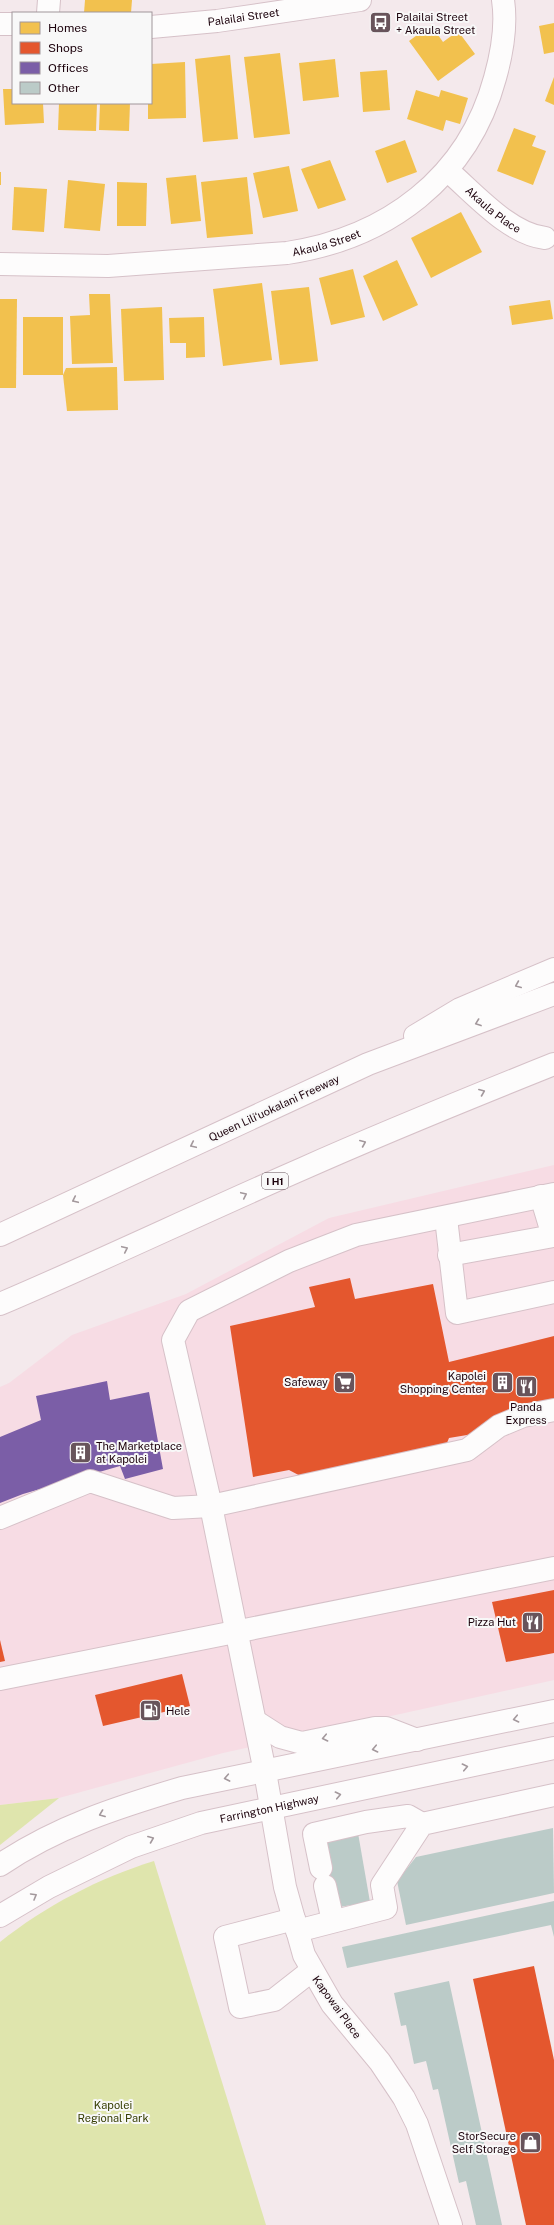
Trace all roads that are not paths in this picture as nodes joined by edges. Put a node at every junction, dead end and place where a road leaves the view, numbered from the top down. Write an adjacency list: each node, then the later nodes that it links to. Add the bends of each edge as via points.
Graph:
1 (49, 0): 5 (main road)
2 (360, 0): 4 (main road, Palailai Street)
3 (503, 0): 9 (main road, Akaula Street, via 504,37 492,91 469,140)
4 (273, 6): 8 (main road, Palailai Street, via 217,21)
5 (48, 12)
6 (0, 24): 7 (main road)
7 (12, 24)
8 (152, 27)
9 (447, 170): 10 (main road, Akaula Place, via 513,228); 11 (main road, Akaula Street, via 414,202 391,218 367,231 315,249 108,266)
10 (545, 238)
11 (0, 264)
12 (554, 970): 14 (main road, one-way to 14, via 460,1009)
13 (554, 994): 14 (main road, Queen Liliʻuokalani Freeway, one-way to 14)
14 (368, 1064): 18 (main road, Queen Liliʻuokalani Freeway, one-way to 18)
15 (554, 1064): 21 (main road, I H1, one-way to 15, via 300,1169)
16 (548, 1195): 17 (main road, Kapowai Place); 19 (main road)
17 (446, 1218): 20 (main road); 26 (main road, Kapowai Place, via 356,1235 289,1261 189,1311 173,1340)
18 (0, 1235)
19 (554, 1238): 20 (main road)
20 (449, 1255): 22 (main road, via 456,1313)
21 (98, 1262): 23 (main road, I H1); 24 (main road)
22 (554, 1292)
23 (0, 1304)
24 (0, 1318)
25 (554, 1410): 26 (main road, via 522,1416 499,1426 467,1450)
26 (211, 1506): 27 (main road, via 173,1508 90,1481); 29 (main road, Kapowai Place)
27 (0, 1518)
28 (554, 1568): 29 (main road)
29 (235, 1633): 30 (main road); 32 (main road, Kapowai Place)
30 (0, 1679)
31 (554, 1711): 33 (main road, one-way to 33)
32 (254, 1721): 33 (main road, one-way to 32, via 386,1728 375,1728 302,1743 280,1737); 35 (main road, Kapowai Place)
33 (417, 1740): 35 (main road, one-way to 35)
34 (554, 1748): 37 (main road, Farrington Highway, one-way to 34)
35 (265, 1772): 37 (main road, Kapowai Place); 39 (main road, one-way to 39, via 219,1779 126,1804 68,1827)
36 (554, 1796): 38 (main road)
37 (273, 1809): 40 (main road, Farrington Highway, one-way to 37, via 93,1865 160,1835 201,1823); 42 (main road, Kapowai Place, via 285,1887)
38 (422, 1824): 41 (main road, via 382,1885 386,1908); 41 (main road, via 408,1816 366,1822 314,1834)
39 (0, 1865)
40 (0, 1916)
41 (332, 1921): 42 (main road)
42 (296, 1925): 43 (main road, Kapowai Place); 43 (main road, via 225,1937 240,2007 274,2000)
43 (311, 1971): 44 (main road, Kapowai Place, via 332,2004 380,2062 404,2098 418,2124)
44 (451, 2225)

